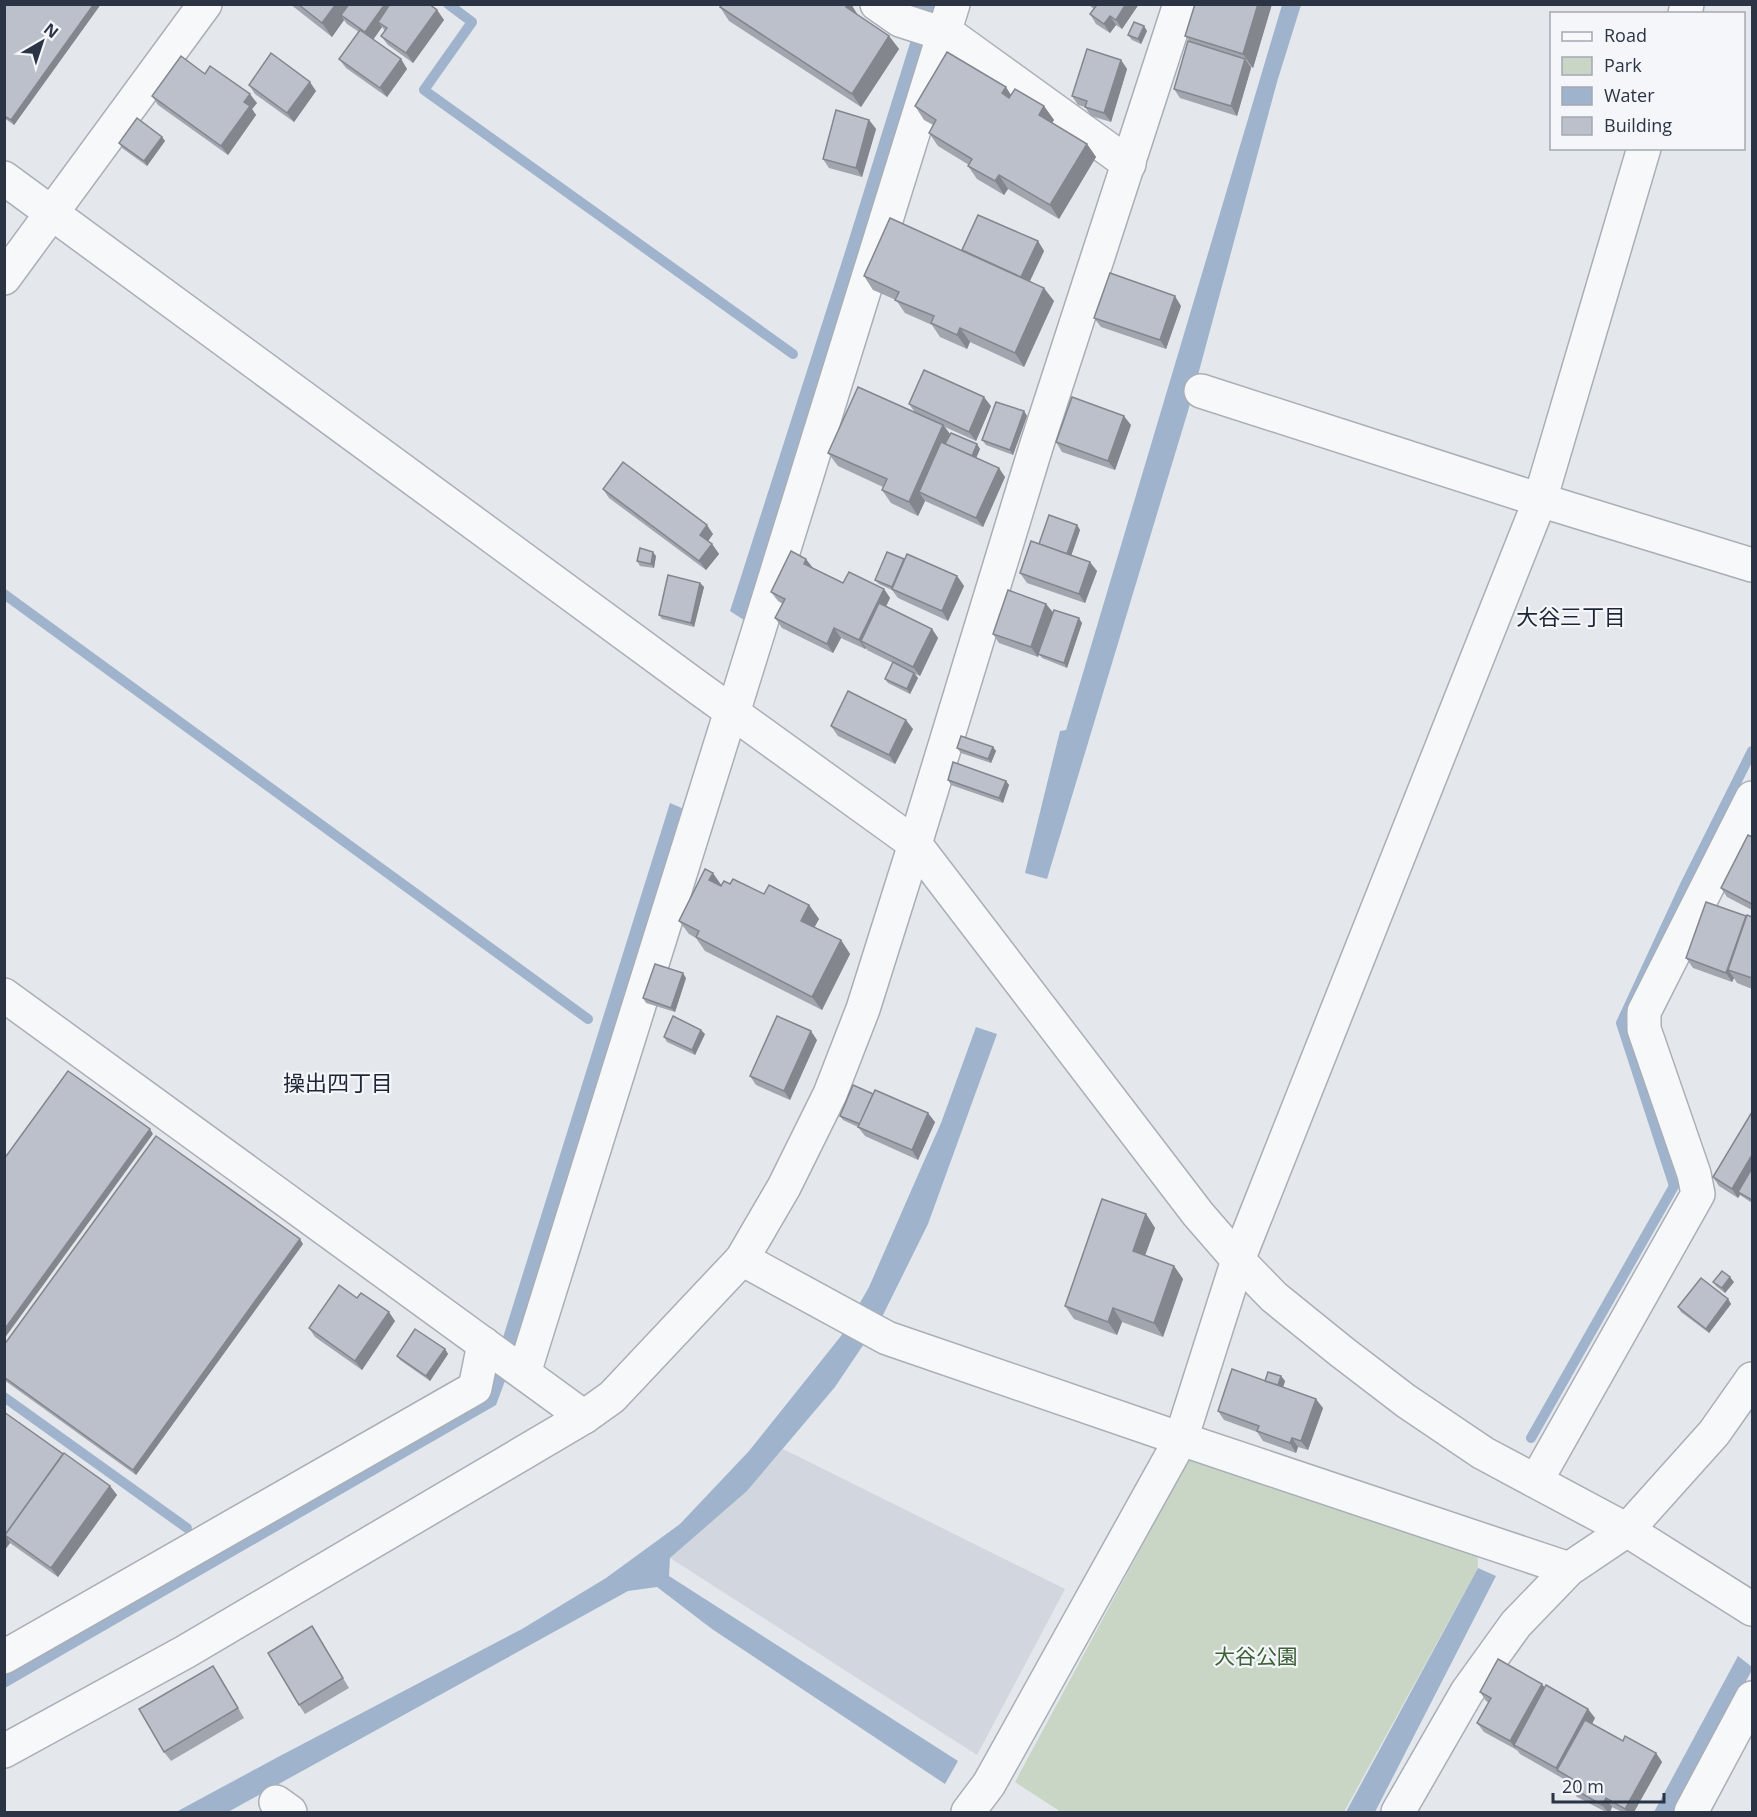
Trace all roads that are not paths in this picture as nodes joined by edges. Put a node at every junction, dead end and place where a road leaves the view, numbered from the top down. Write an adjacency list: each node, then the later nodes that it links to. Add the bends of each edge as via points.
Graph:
1 (205, 4): 8 (street)
2 (877, 4): 4 (street, via 900,20)
3 (1180, 4): 6 (street)
4 (937, 24): 6 (street); 13 (street)
5 (1643, 150): 11 (street)
6 (1129, 164): 15 (street, via 1036,447)
7 (4, 178): 8 (street)
8 (52, 212): 9 (street); 13 (street)
9 (4, 278)
10 (1201, 390): 11 (street)
11 (1540, 500): 12 (street); 18 (street)
12 (1752, 565)
13 (732, 712): 15 (street); 20 (street)
14 (1752, 798): 24 (street, via 1644,1012 1644,1029 1698,1194)
15 (915, 844): 17 (street, via 863,1009 830,1094 784,1187); 18 (street, via 1198,1214)
16 (4, 995): 19 (street)
17 (742, 1259): 22 (street, via 612,1397); 23 (street, via 887,1338)
18 (1238, 1260): 23 (street); 24 (street, via 1274,1297 1406,1401 1483,1453)
19 (484, 1344): 20 (street); 28 (street, via 475,1388)
20 (524, 1372): 22 (street)
21 (1752, 1379): 25 (street, via 1714,1433)
22 (584, 1417): 30 (street, via 185,1652)
23 (1181, 1439): 26 (street); 31 (street, via 989,1784)
24 (1536, 1481): 25 (street)
25 (1627, 1530): 26 (street); 27 (street)
26 (1569, 1569): 32 (street, via 1516,1624 1481,1672)
27 (1752, 1608)
28 (4, 1657)
29 (1752, 1698): 33 (street)
30 (4, 1751)
31 (968, 1812)
32 (1398, 1812)
33 (1691, 1812)

